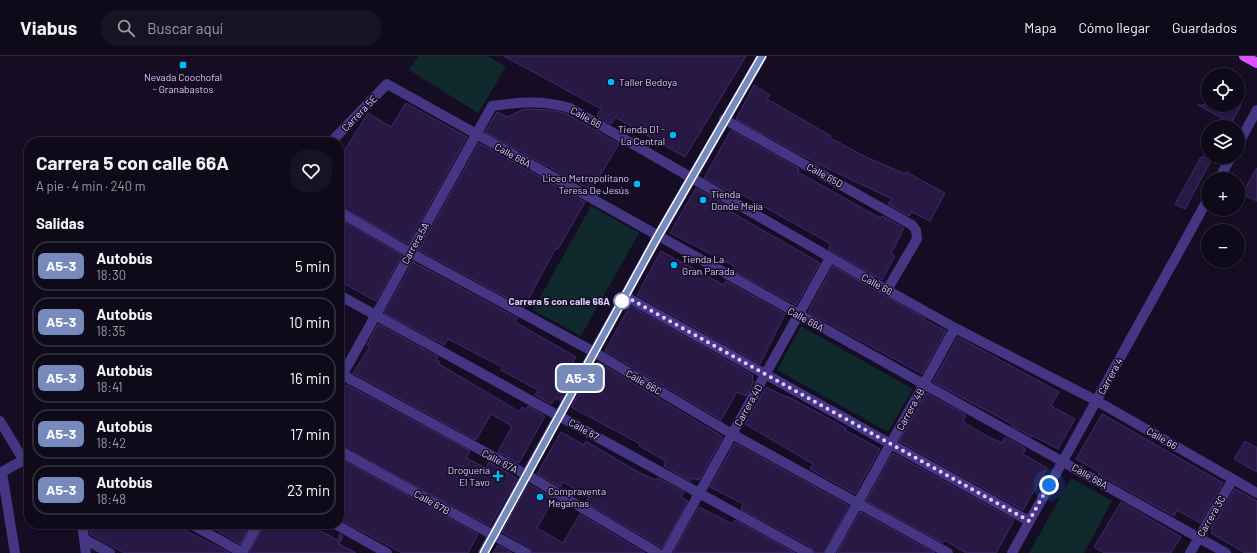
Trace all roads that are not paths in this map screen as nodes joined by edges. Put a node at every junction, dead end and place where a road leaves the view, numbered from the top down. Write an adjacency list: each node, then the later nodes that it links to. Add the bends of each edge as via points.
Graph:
1 (762, 56): 7 (street)
2 (1244, 56): 3 (main road)
3 (1257, 63)
4 (387, 84): 9 (street, Calle 66A); 10 (street, Carrera 5E)
5 (492, 106): 9 (street, Carrera 5A); 11 (street, Calle 66, via 529,101 570,108)
6 (1257, 110): 8 (street)
7 (724, 119): 11 (street); 17 (street, Calle 65D, via 906,220 916,230 916,239)
8 (1245, 131)
9 (475, 134): 14 (street, Calle 66A); 15 (street, Carrera 5A)
10 (336, 137)
11 (691, 177): 14 (street); 16 (street, Calle 66)
12 (1201, 212): 28 (street, Carrera 4)
13 (344, 215): 15 (street, Calle 66C)
14 (658, 236): 18 (street); 21 (street, Calle 66A)
15 (409, 252): 20 (street, Carrera 5A); 23 (street, Calle 66C)
16 (830, 258): 17 (street, Calle 66); 21 (street, Carrera 4D)
17 (887, 290): 22 (street, Calle 66)
18 (625, 296): 23 (street); 25 (street)
19 (344, 298): 20 (street, Calle 67)
20 (376, 314): 24 (street, Carrera 5A); 29 (street, Calle 67)
21 (798, 315): 25 (street, Carrera 4D); 27 (street, Calle 66A)
22 (954, 328): 27 (street, Carrera 4B); 28 (street, Calle 66)
23 (594, 352): 29 (street); 31 (street, Calle 66C)
24 (344, 369)
25 (765, 375): 31 (street, Carrera 4D); 32 (street)
26 (344, 378): 38 (street, Calle 67A)
27 (923, 385): 32 (street, Carrera 4B); 36 (street, Calle 66A)
28 (1097, 400): 36 (street, Carrera 4); 39 (street, Calle 66)
29 (560, 415): 38 (street); 40 (street, Calle 67)
30 (0, 421): 34 (street)
31 (732, 434): 40 (street, Carrera 4D); 42 (street, Calle 66C)
32 (890, 445): 42 (street, Carrera 4B); 43 (street)
33 (344, 454): 48 (street, Calle 67B)
34 (24, 456)
35 (24, 460): 37 (street)
36 (1063, 460): 43 (street, Carrera 4); 49 (street, Calle 66A)
37 (1, 473): 51 (street)
38 (528, 475): 48 (street); 58 (street, Calle 67A)
39 (1233, 479): 41 (street, Calle 66); 49 (street, Carrera 3C)
40 (699, 493): 59 (street, Carrera 4D); 60 (street, Calle 67)
41 (1257, 493)
42 (857, 503): 61 (street, Carrera 4B); 62 (street, Calle 66C)
43 (1029, 521): 63 (street, Carrera 4)
44 (83, 529): 50 (street)
45 (200, 529): 54 (street)
46 (255, 529): 54 (street)
47 (344, 529): 55 (street)
48 (494, 535): 56 (street); 57 (street, Calle 67B)
49 (1199, 538): 64 (street, Carrera 3C); 65 (street, Calle 66A)
50 (84, 539): 52 (street); 53 (street)
51 (14, 553)
52 (86, 553)
53 (110, 553)
54 (242, 553)
55 (387, 553)
56 (483, 553)
57 (526, 553)
58 (658, 553)
59 (666, 553)
60 (808, 553)
61 (830, 553)
62 (948, 553)
63 (1012, 553)
64 (1190, 553)
65 (1226, 553)

